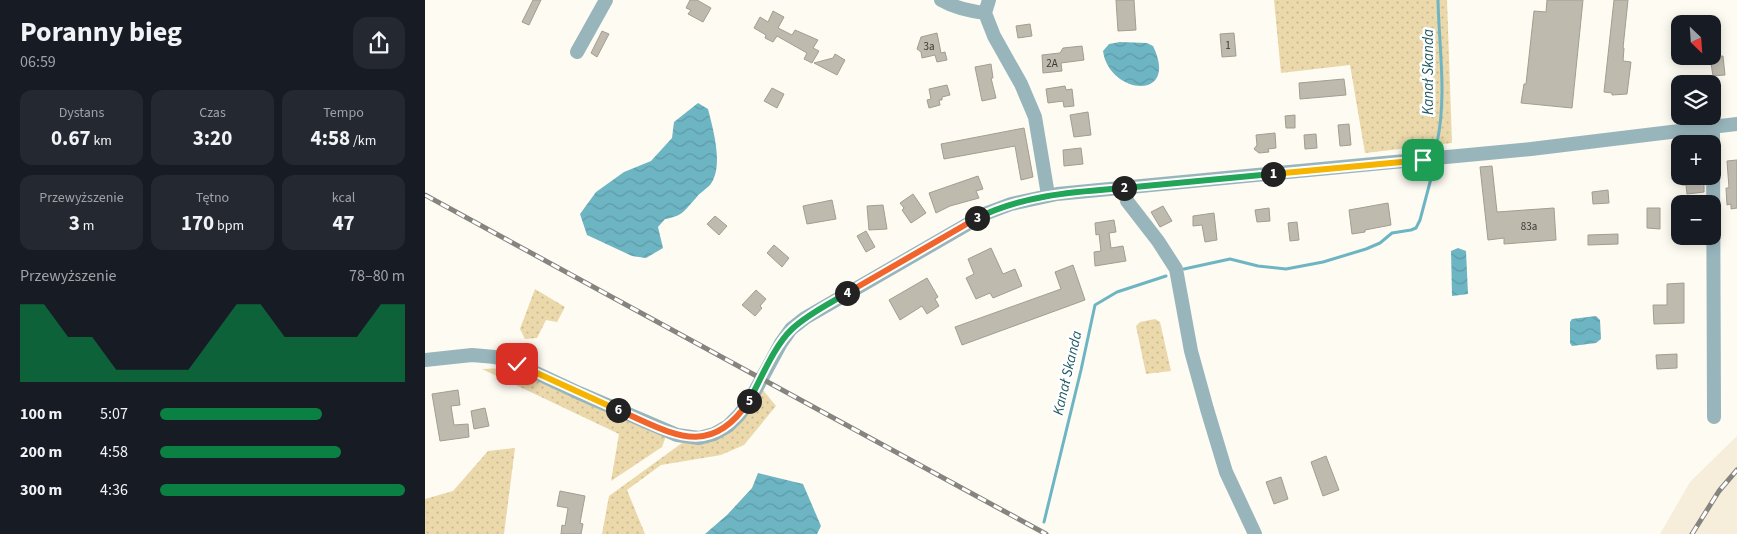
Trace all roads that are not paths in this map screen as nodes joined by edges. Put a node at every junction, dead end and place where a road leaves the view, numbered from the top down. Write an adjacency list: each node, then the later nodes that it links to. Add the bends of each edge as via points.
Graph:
1 (606, 0): 4 (street)
2 (941, 0): 3 (street, via 961,9)
3 (987, 7): 8 (street, via 994,36 1035,117)
4 (577, 52)
5 (1737, 124): 6 (street)
6 (1713, 127): 7 (street, via 1531,149); 10 (street)
7 (1124, 188): 8 (street); 11 (street, via 1127,200 1176,269 1191,351 1223,463)
8 (1048, 195): 9 (street, via 1011,204 974,220 805,318 781,343 739,416 714,434 699,438 677,435 495,357 472,355)
9 (425, 360)
10 (1714, 417)
11 (1255, 534)

